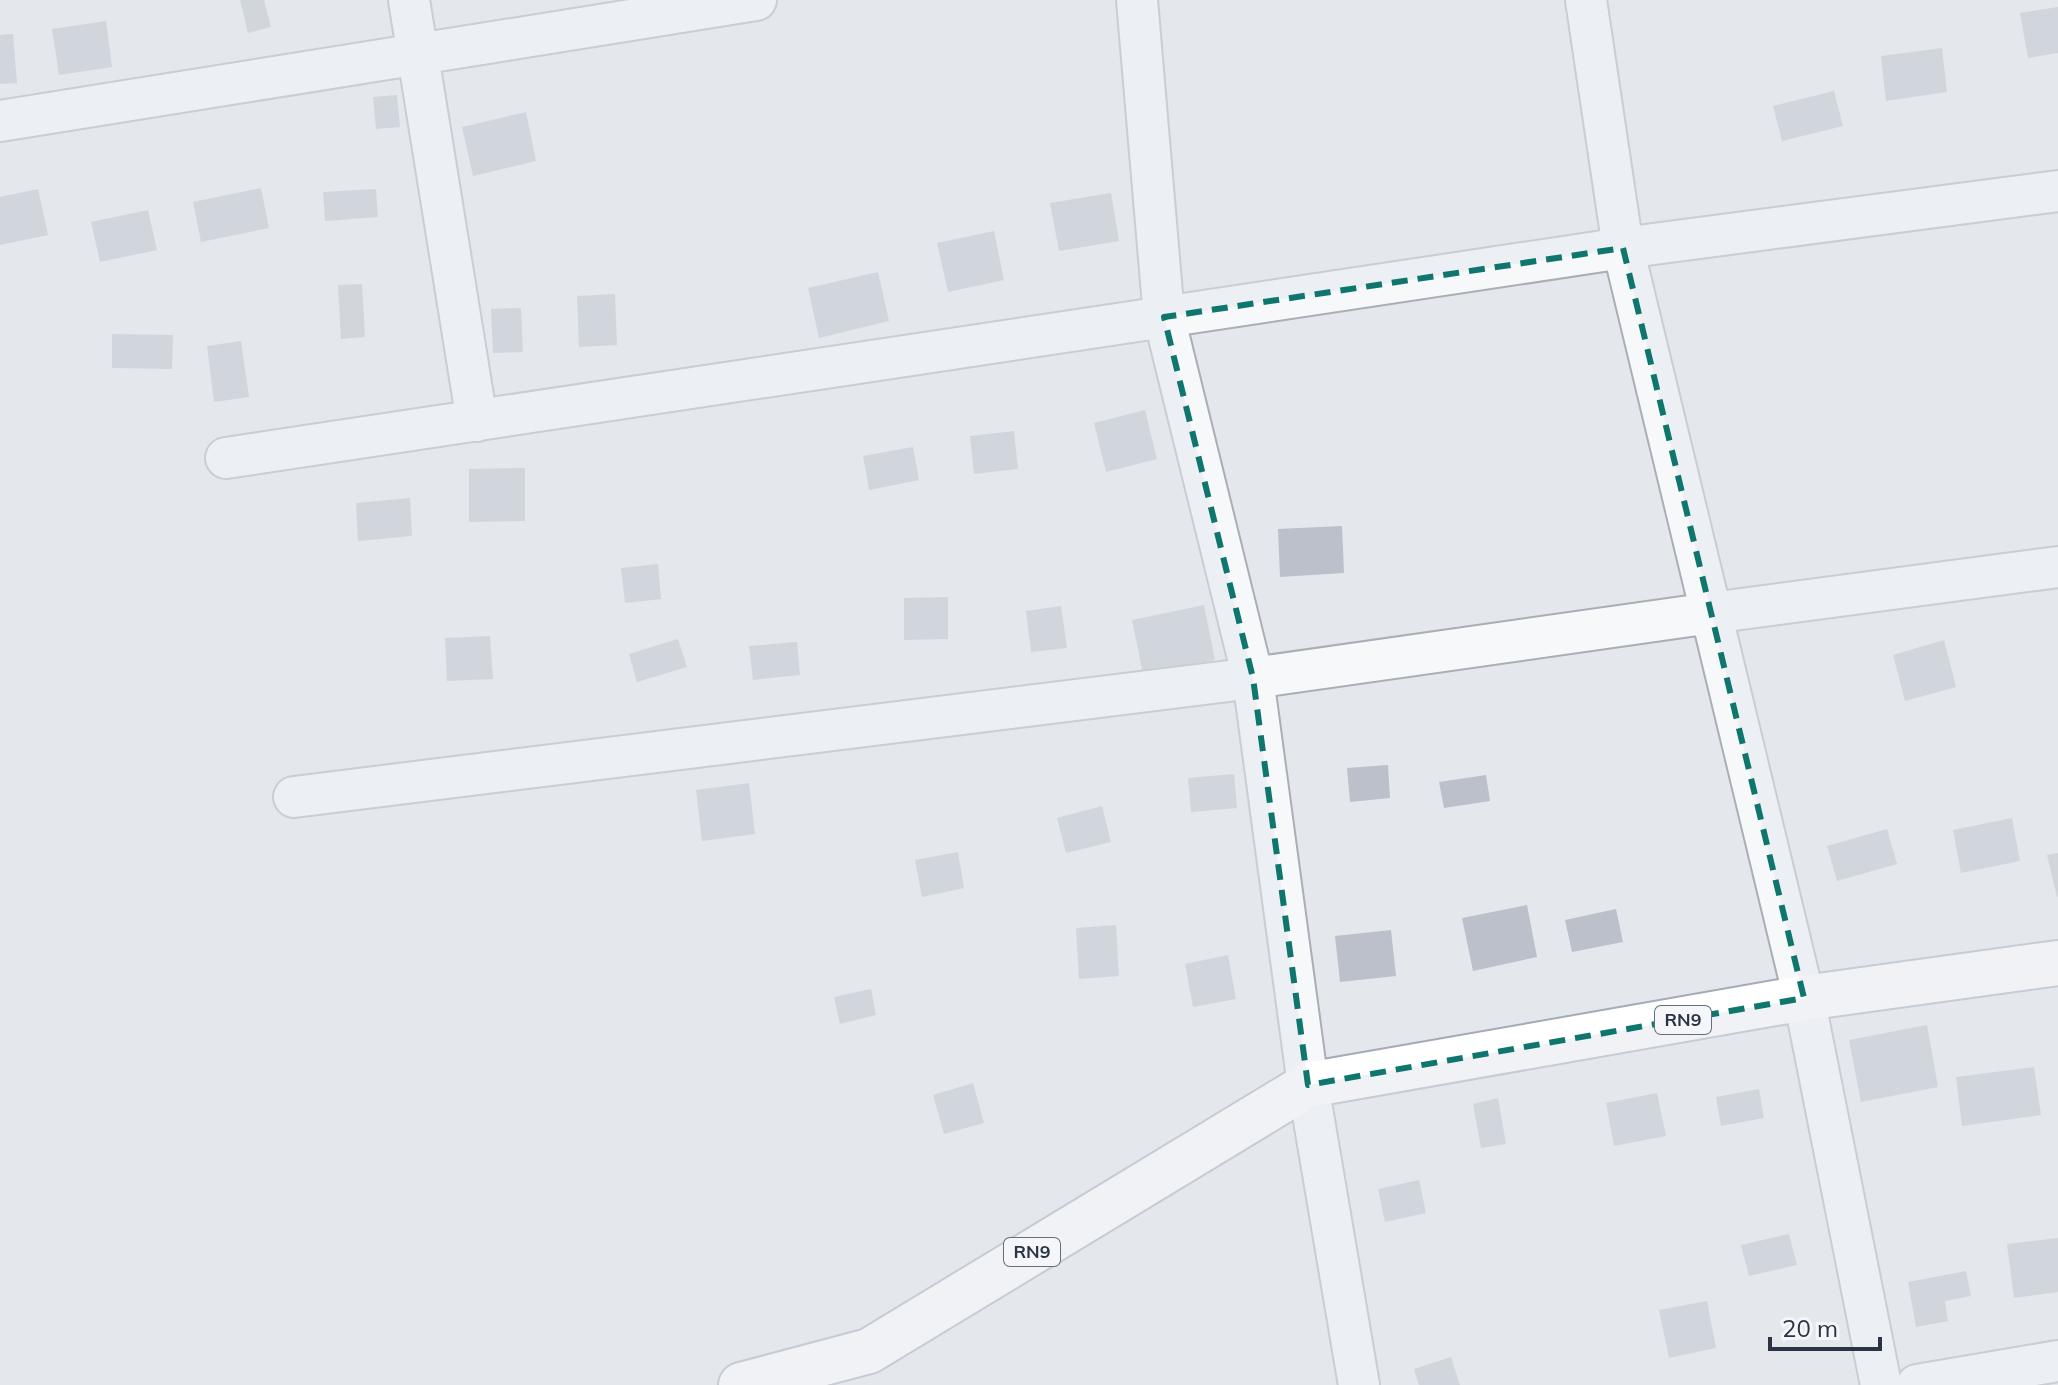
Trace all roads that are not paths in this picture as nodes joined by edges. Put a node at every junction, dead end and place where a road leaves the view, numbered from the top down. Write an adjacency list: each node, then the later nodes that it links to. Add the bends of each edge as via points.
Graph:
1 (409, 0): 5 (street)
2 (756, 0): 5 (street)
3 (1137, 0): 9 (street)
4 (1586, 0): 8 (street)
5 (418, 54): 6 (street); 10 (street)
6 (0, 121)
7 (2058, 191): 8 (street)
8 (1623, 248): 9 (street); 13 (street)
9 (1164, 317): 10 (street); 14 (street)
10 (477, 421): 11 (street)
11 (226, 458)
12 (2058, 567): 13 (street)
13 (1711, 613): 14 (street); 17 (street)
14 (1253, 678): 15 (street); 18 (street)
15 (294, 797)
16 (2058, 963): 17 (main road, RN9)
17 (1804, 998): 18 (main road, RN9); 22 (street)
18 (1308, 1085): 20 (main road, RN9, via 869,1351); 21 (street)
19 (2058, 1361): 23 (street)
20 (741, 1385)
21 (1359, 1385)
22 (1881, 1385)
23 (1917, 1385)

